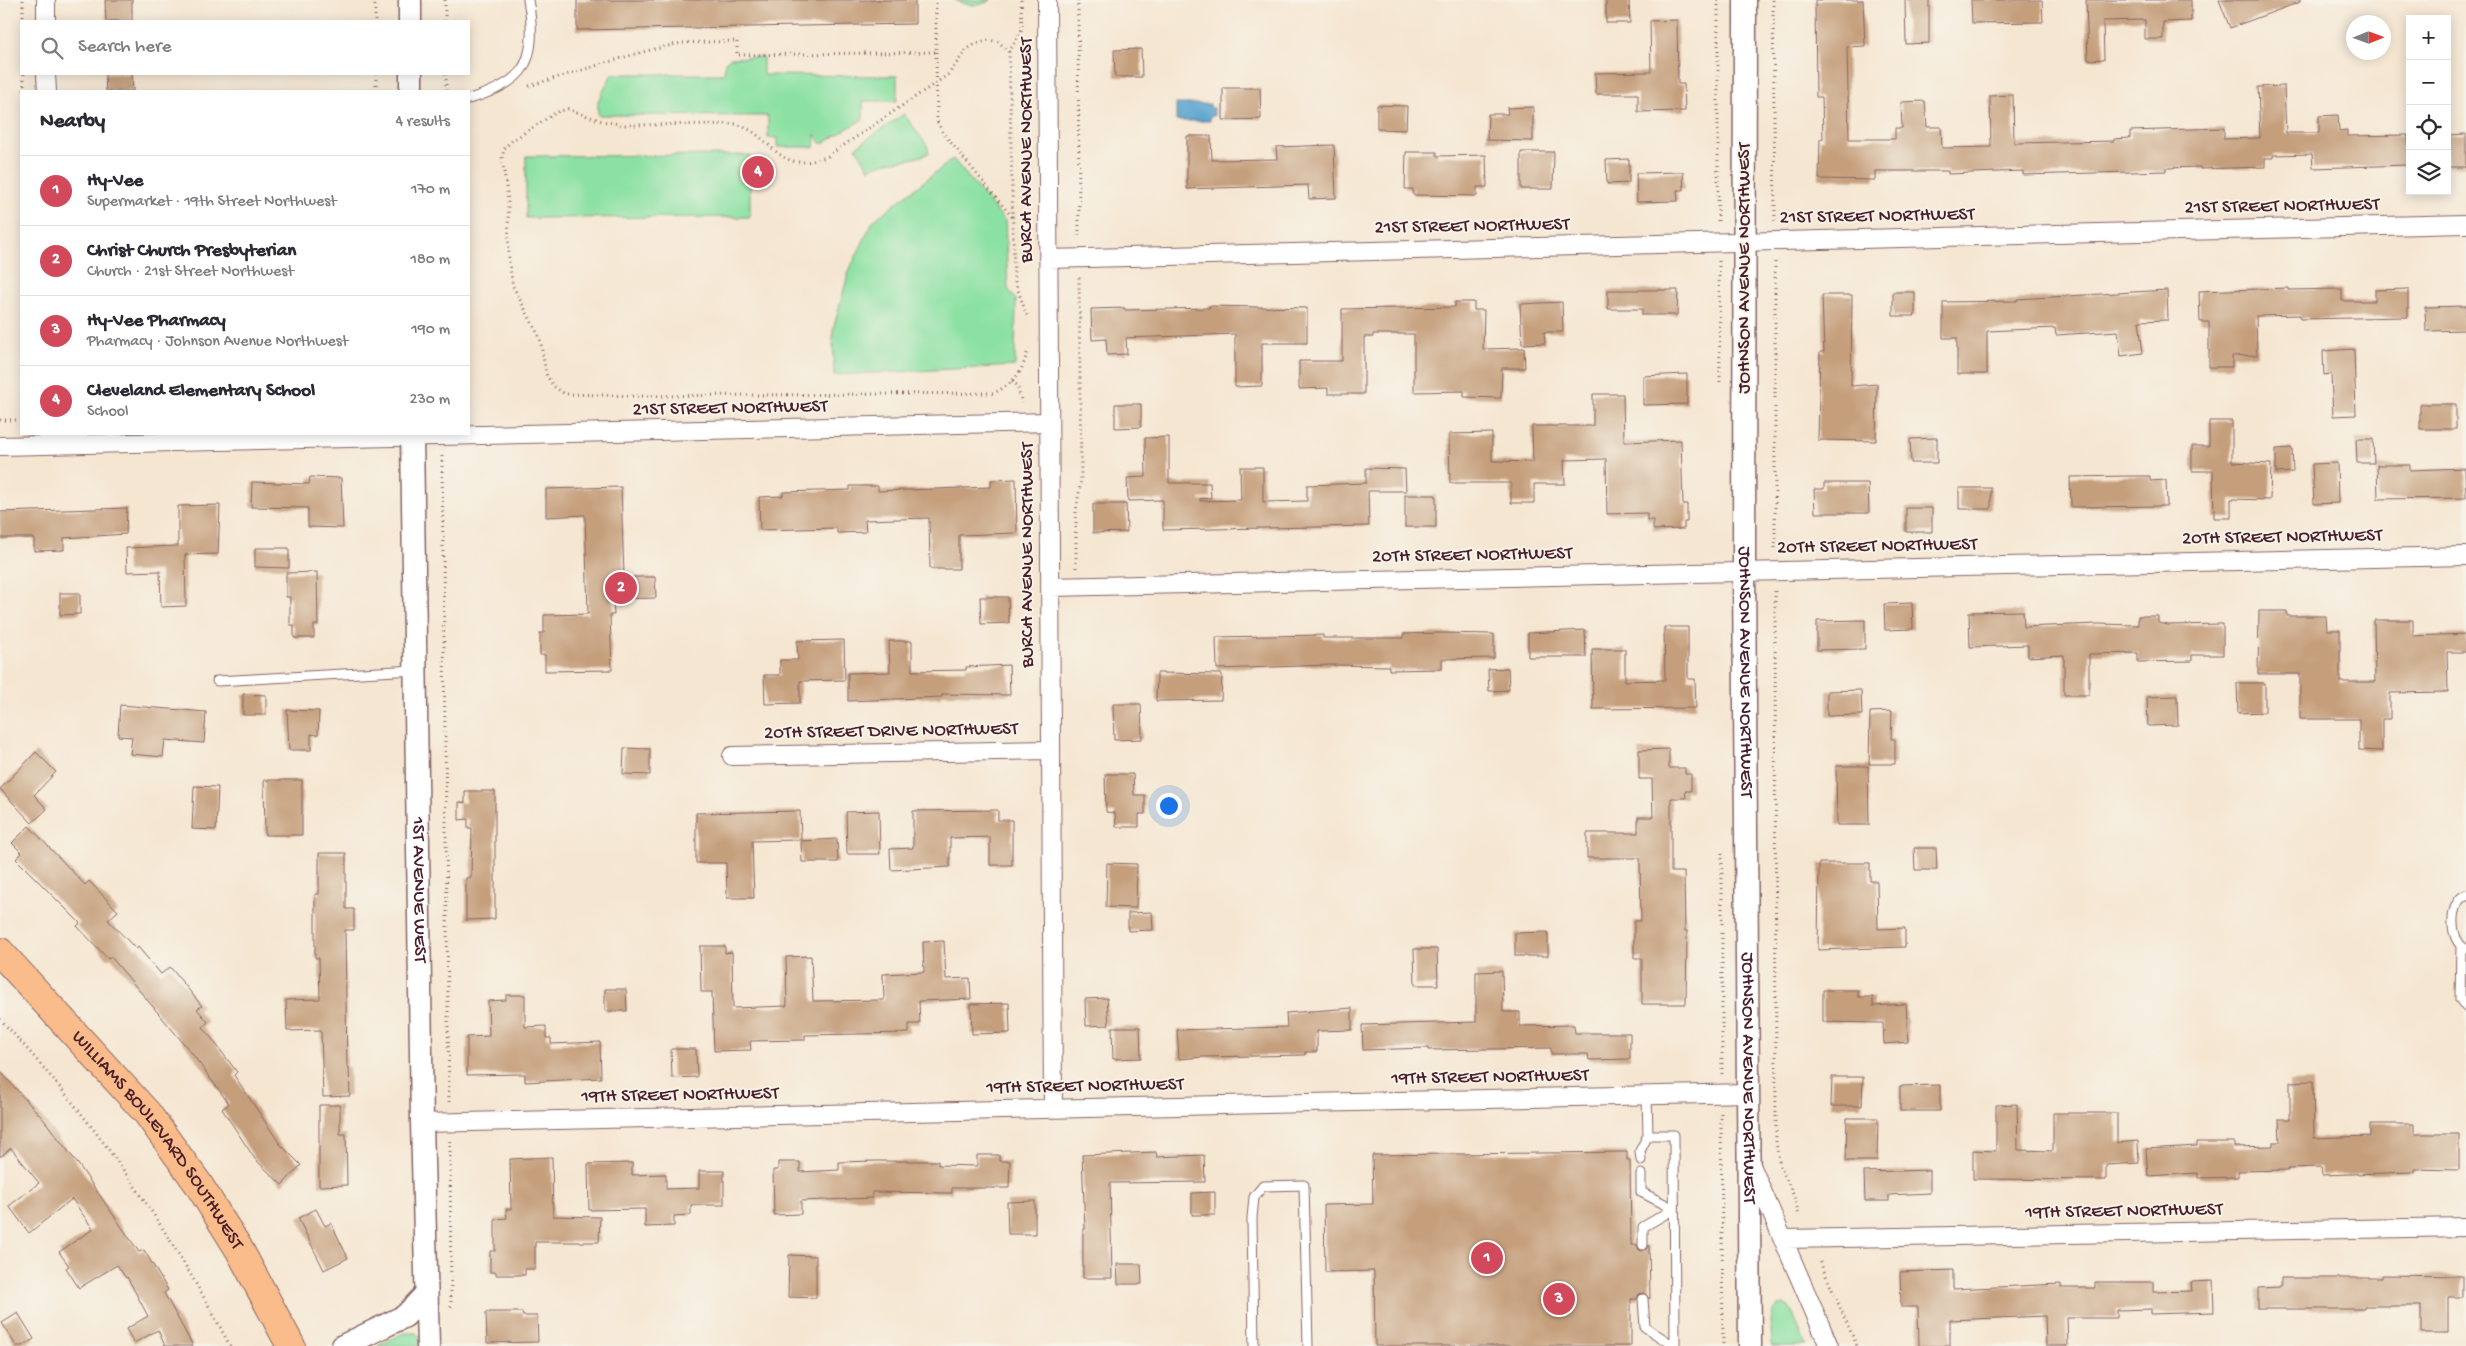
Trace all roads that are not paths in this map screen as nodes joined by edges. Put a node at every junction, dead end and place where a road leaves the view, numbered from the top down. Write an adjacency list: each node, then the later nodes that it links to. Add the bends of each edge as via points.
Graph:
1 (46, 0): 6 (street)
2 (410, 0): 7 (street)
3 (528, 0): 12 (lane, via 531,38 520,72 503,85)
4 (1047, 0): 15 (street, BURCH AVENUE NORTHWEST)
5 (1745, 0): 14 (street, JOHNSON AVENUE NORTHWEST)
6 (46, 20)
7 (410, 20)
8 (46, 75): 10 (street)
9 (411, 75): 11 (street)
10 (47, 90)
11 (411, 90)
12 (470, 99)
13 (2466, 224): 14 (street, 21ST STREET NORTHWEST)
14 (1745, 242): 15 (street, 21ST STREET NORTHWEST); 23 (street, JOHNSON AVENUE NORTHWEST)
15 (1048, 259): 16 (street, BURCH AVENUE NORTHWEST)
16 (1049, 422): 18 (street, 21ST STREET NORTHWEST); 24 (street, BURCH AVENUE NORTHWEST)
17 (458, 435): 19 (street, 21ST STREET NORTHWEST)
18 (470, 435)
19 (412, 436): 20 (street, 21ST STREET NORTHWEST); 25 (street, 1ST AVENUE WEST)
20 (50, 439): 21 (street, 21ST STREET NORTHWEST)
21 (0, 446)
22 (2466, 556): 23 (street, 20TH STREET NORTHWEST)
23 (1744, 571): 24 (street, 20TH STREET NORTHWEST); 33 (street, JOHNSON AVENUE NORTHWEST)
24 (1050, 587): 27 (street, BURCH AVENUE NORTHWEST)
25 (415, 670): 26 (lane); 36 (street, 1ST AVENUE WEST)
26 (217, 680)
27 (1050, 750): 28 (street, 20TH STREET DRIVE NORTHWEST); 35 (street, BURCH AVENUE NORTHWEST)
28 (732, 756)
29 (2466, 895): 30 (lane, via 2456,905 2454,917 2454,939)
30 (2464, 948): 32 (lane, via 2460,999)
31 (0, 952): 47 (main road, WILLIAMS BOULEVARD SOUTHWEST, via 147,1113 197,1182 239,1249)
32 (2466, 1007)
33 (1749, 1093): 34 (street, 19TH STREET NORTHWEST); 39 (street, JOHNSON AVENUE NORTHWEST)
34 (1648, 1096): 35 (street, 19TH STREET NORTHWEST); 37 (lane)
35 (1053, 1109): 36 (street, 19TH STREET NORTHWEST)
36 (422, 1123): 45 (street, 1ST AVENUE WEST)
37 (1648, 1135): 38 (lane, via 1640,1151); 41 (lane, via 1674,1135)
38 (1640, 1160)
39 (1750, 1164): 43 (street); 53 (street, JOHNSON AVENUE NORTHWEST)
40 (1641, 1174): 41 (lane, via 1641,1192)
41 (1674, 1209): 44 (lane, via 1643,1227); 52 (lane)
42 (2466, 1227): 43 (street, 19TH STREET NORTHWEST)
43 (1784, 1239): 54 (street)
44 (1643, 1245)
45 (426, 1294): 48 (street, via 405,1316); 49 (street, 1ST AVENUE WEST)
46 (1643, 1299): 52 (lane, via 1645,1327)
47 (291, 1346)
48 (343, 1346)
49 (428, 1346)
50 (1254, 1346): 51 (lane, via 1254,1197 1263,1186 1304,1185)
51 (1308, 1346)
52 (1675, 1346)
53 (1750, 1346)
54 (1829, 1346)

